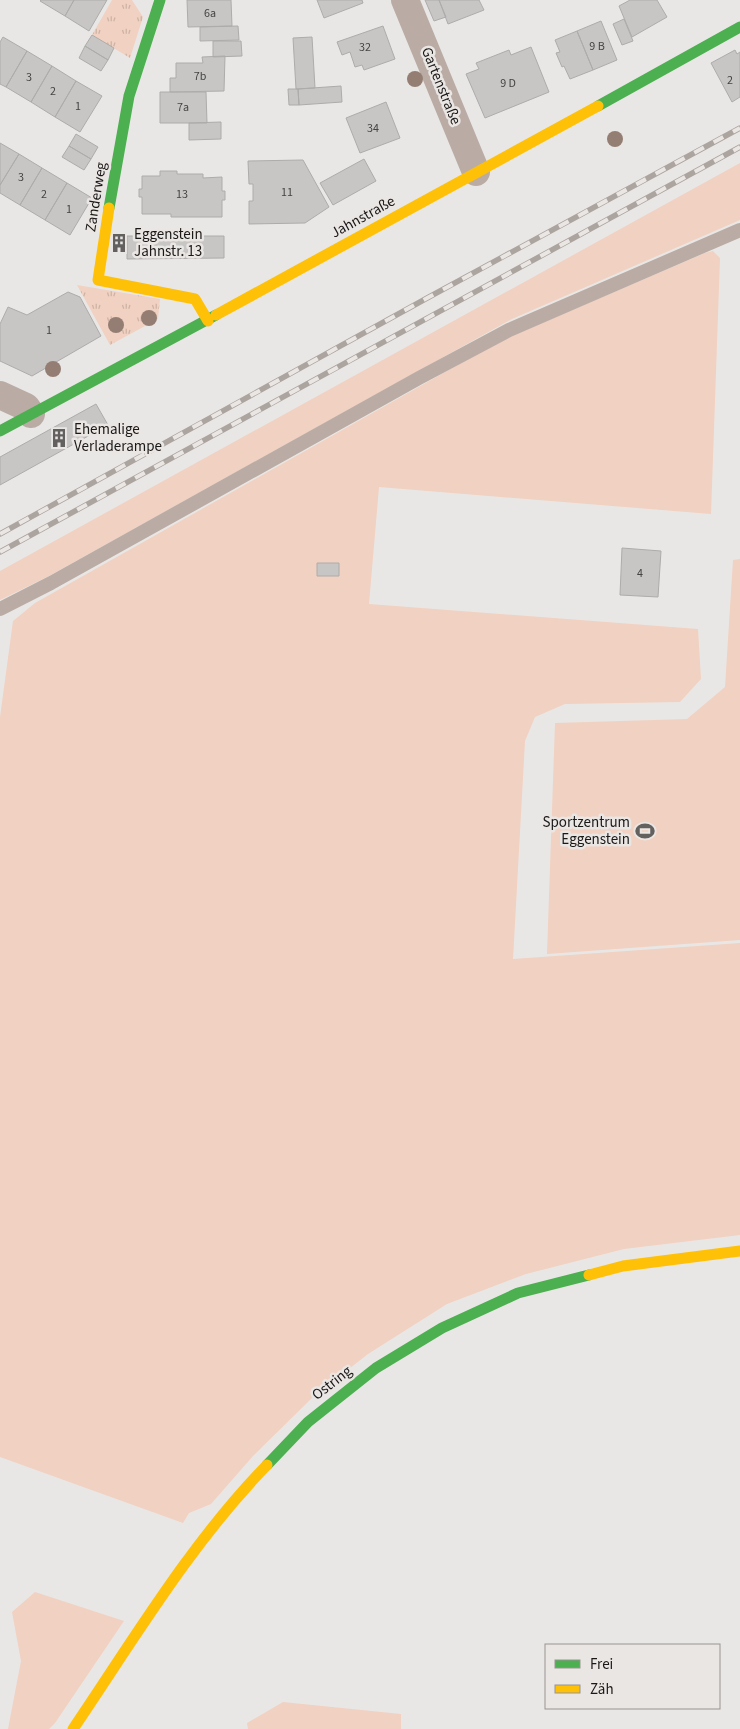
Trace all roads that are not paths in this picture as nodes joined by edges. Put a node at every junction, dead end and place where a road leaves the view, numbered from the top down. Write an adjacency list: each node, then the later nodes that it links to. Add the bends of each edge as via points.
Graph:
1 (160, 0): 6 (street, Zanderweg, via 129,96 98,280 195,299)
2 (406, 0): 4 (street, Gartenstraße)
3 (740, 28): 4 (street, Jahnstraße)
4 (476, 172): 6 (street, Jahnstraße)
5 (740, 230): 10 (lane, via 508,330)
6 (208, 321): 8 (street, Jahnstraße)
7 (0, 395): 8 (street, via 26,406)
8 (32, 414): 9 (street, Jahnstraße)
9 (0, 431)
10 (0, 609)
11 (740, 1251): 12 (street, Ostring, via 623,1266 518,1293 442,1328 376,1368 308,1422 247,1485 167,1590)
12 (72, 1729)

